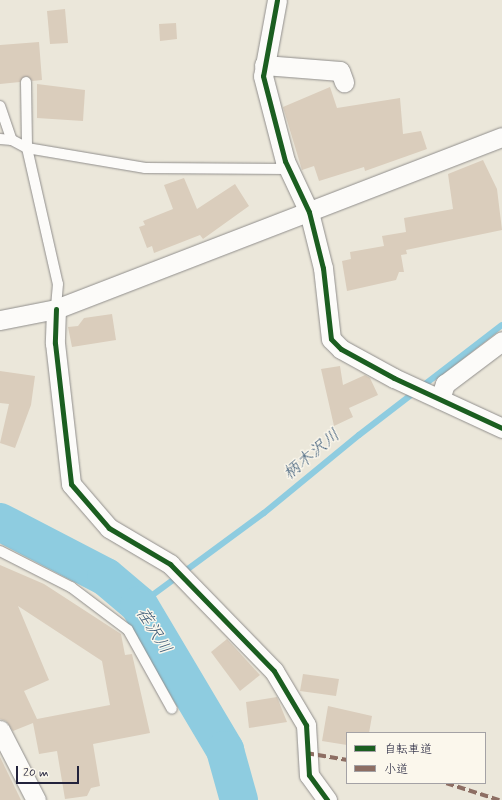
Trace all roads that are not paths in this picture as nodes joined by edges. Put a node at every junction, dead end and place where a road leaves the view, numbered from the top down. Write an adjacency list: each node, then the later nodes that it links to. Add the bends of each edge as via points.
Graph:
1 (277, 0): 2 (street)
2 (264, 65): 4 (street, via 340,71); 10 (street, via 263,76 269,108)
3 (26, 82): 9 (lane)
4 (344, 82)
5 (0, 106): 8 (lane)
6 (502, 137): 11 (street)
7 (0, 139): 8 (lane)
8 (12, 140): 9 (lane)
9 (27, 148): 10 (lane, via 145,168); 12 (lane, via 58,284)
10 (288, 169): 11 (street)
11 (310, 212): 12 (street); 15 (street, via 323,268 331,339 341,349)
12 (56, 309): 13 (street); 21 (street, via 55,343 71,484 109,528 170,564 274,671 300,710 306,725 309,775)
13 (0, 320)
14 (502, 341): 15 (street, via 445,384)
15 (436, 398): 16 (street)
16 (502, 428)
17 (0, 551): 18 (lane, via 71,587 128,630)
18 (172, 709)
19 (0, 730): 20 (street)
20 (36, 800)
21 (327, 800)

